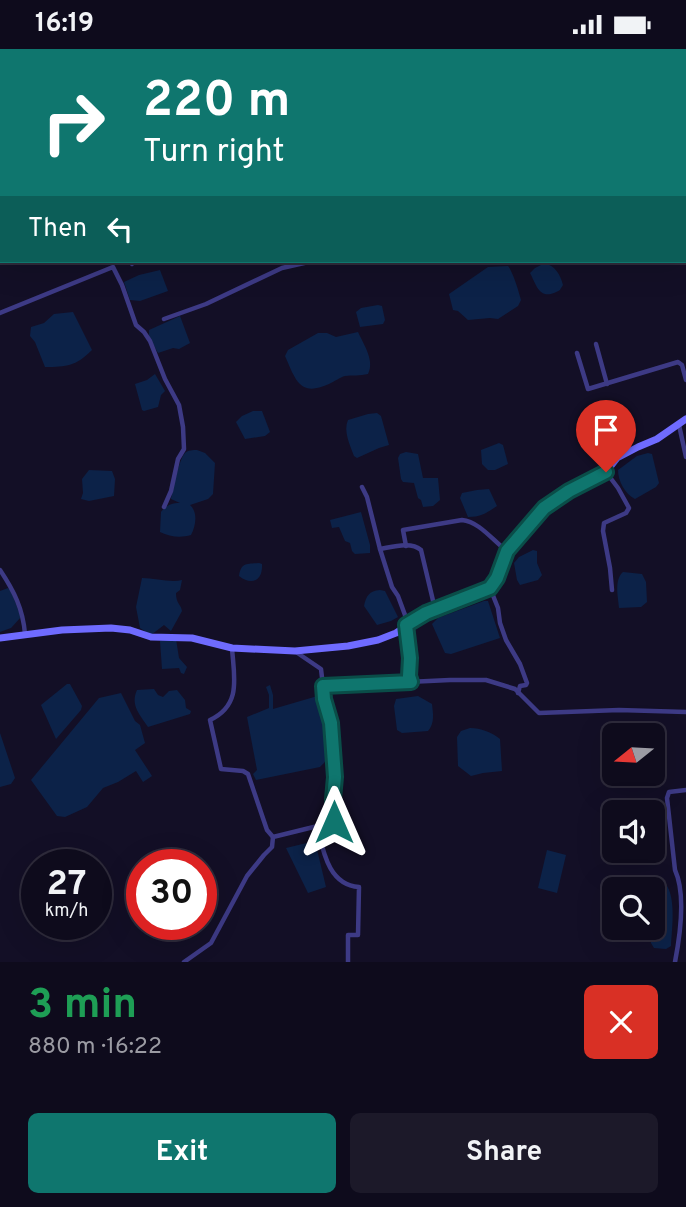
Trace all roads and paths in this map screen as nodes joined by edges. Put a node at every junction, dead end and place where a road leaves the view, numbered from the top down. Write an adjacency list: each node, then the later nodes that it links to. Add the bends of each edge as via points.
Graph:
1 (304, 263): 3 (street, via 282,268)
2 (0, 313): 13 (street, via 113,267 136,325 150,341 179,405 184,449)
3 (164, 319)
4 (596, 344): 7 (street)
5 (577, 353): 7 (street, via 587,388)
6 (686, 380): 7 (street, via 678,362)
7 (607, 384)
8 (686, 419): 9 (street)
9 (678, 425): 10 (street); 11 (street, via 617,458)
10 (686, 457)
11 (606, 472): 16 (street, via 544,508); 19 (street, via 629,508 604,523)
12 (362, 487): 15 (street)
13 (164, 507)
14 (405, 546): 15 (street); 16 (street, via 403,530 462,520 477,525); 20 (street, via 421,550)
15 (380, 549): 21 (street)
16 (507, 551): 18 (street)
17 (0, 570): 22 (street, via 17,598)
18 (490, 588): 20 (street); 28 (street, via 506,640 527,683)
19 (612, 590)
20 (436, 609): 21 (street)
21 (406, 625): 25 (street, via 378,640); 26 (street)
22 (25, 634): 23 (street); 24 (street, via 111,628)
23 (0, 638)
24 (232, 648): 25 (street); 32 (street, via 233,696 219,716 210,720 212,733 221,769 248,774)
25 (295, 652): 27 (street, via 321,669)
26 (411, 682): 27 (street); 28 (street, via 486,680)
27 (323, 686): 31 (street, via 331,723 334,822)
28 (518, 692): 29 (street, via 539,713)
29 (686, 712)
30 (686, 790): 35 (street, via 669,792 667,798 680,889)
31 (317, 826): 32 (street); 34 (street, via 328,865 337,877 359,887 358,935 348,935)
32 (273, 837): 33 (street, via 272,847 247,876 211,943)
33 (184, 962)
34 (348, 962)
35 (676, 962)

